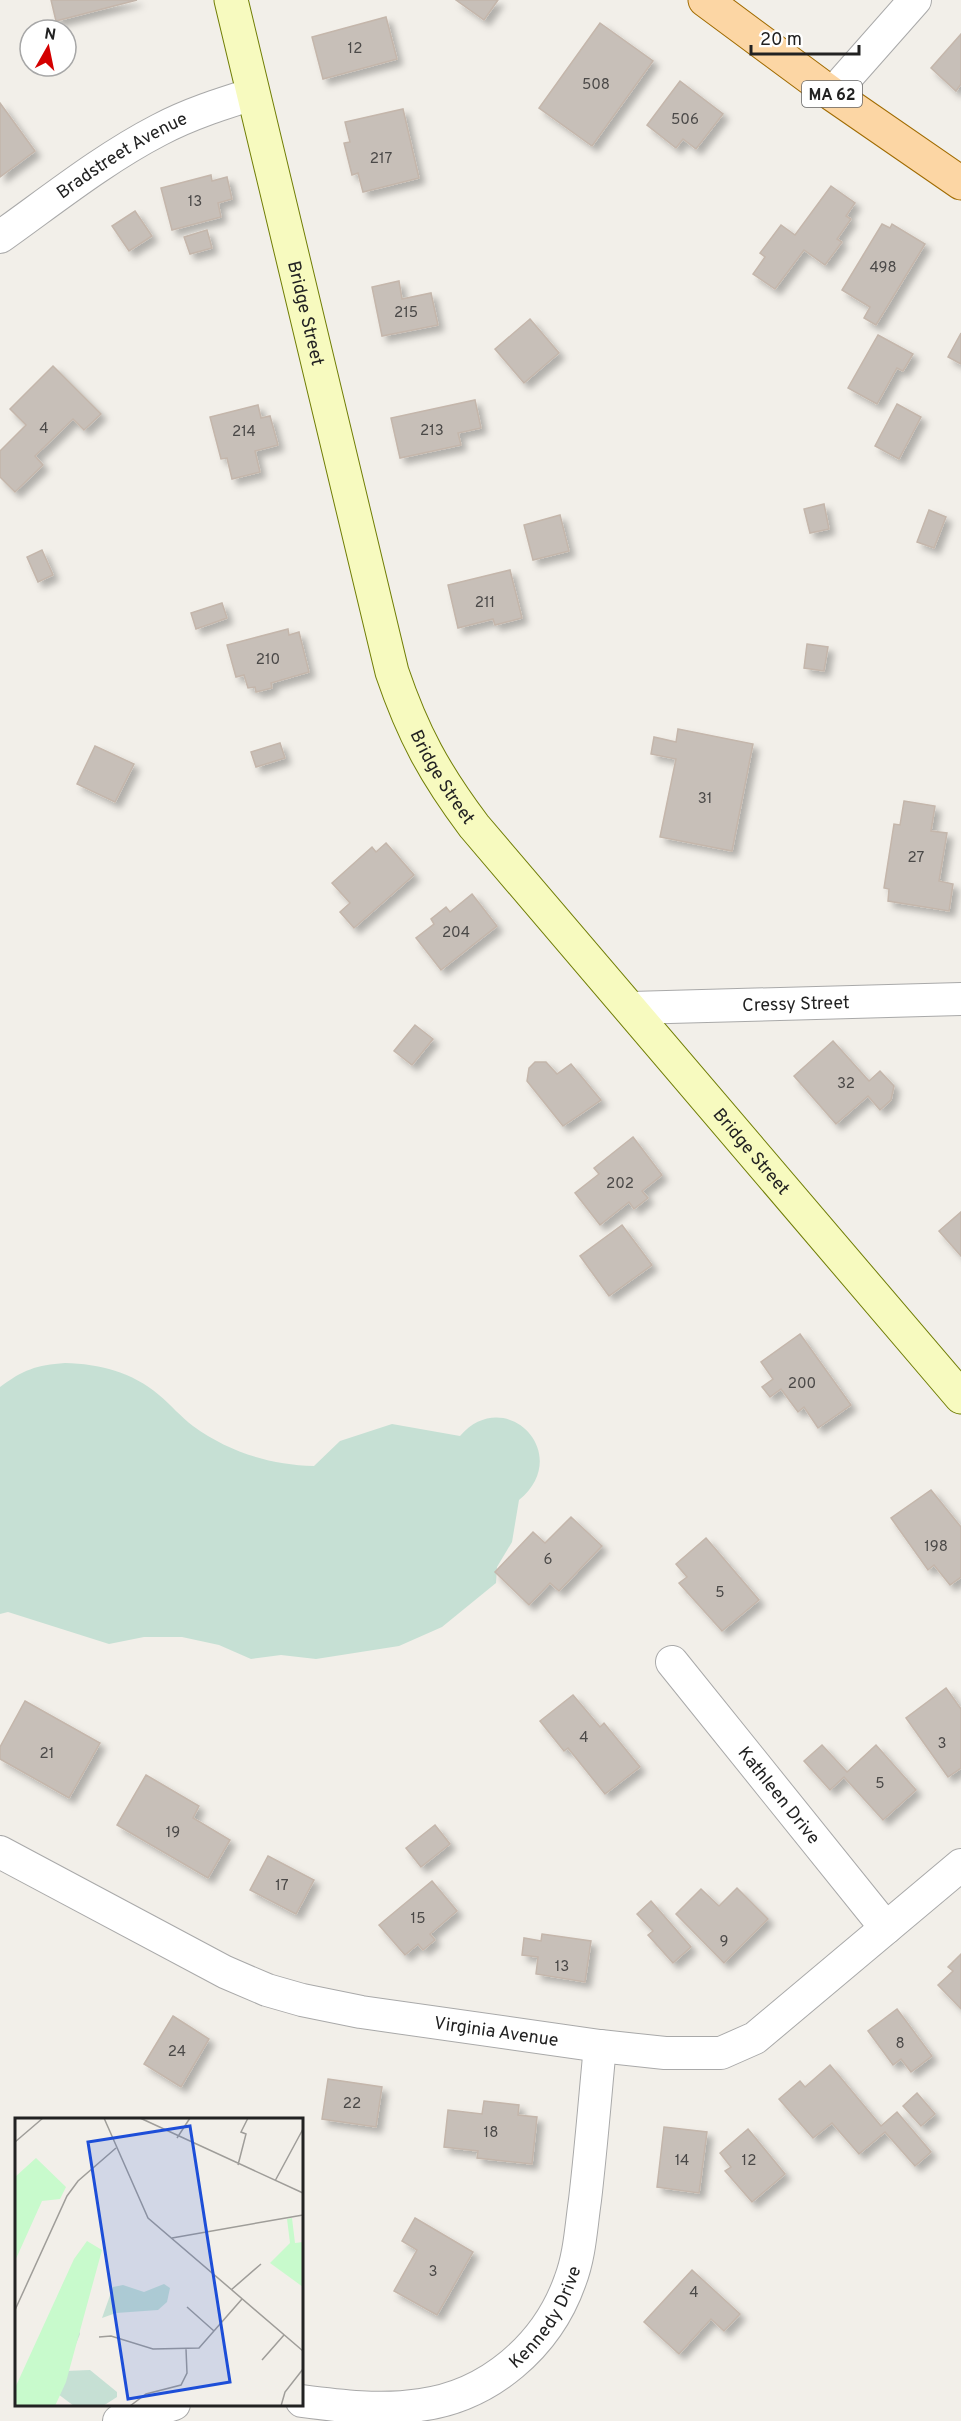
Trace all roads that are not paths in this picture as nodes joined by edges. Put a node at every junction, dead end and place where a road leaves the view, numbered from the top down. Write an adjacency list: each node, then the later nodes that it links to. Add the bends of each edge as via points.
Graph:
1 (231, 0): 4 (main road, Bridge Street)
2 (705, 0): 5 (main road, MA 62)
3 (915, 0): 5 (street)
4 (253, 94): 7 (street, Bradstreet Avenue, via 200,110 160,129 122,151); 9 (main road, Bridge Street, via 392,672 406,712 447,790)
5 (832, 94): 6 (main road, MA 62)
6 (961, 183)
7 (0, 237)
8 (961, 999): 9 (street, Cressy Street)
9 (631, 1008): 10 (main road, Bridge Street)
10 (961, 1396)
11 (672, 1662): 14 (street, Kathleen Drive)
12 (0, 1852): 15 (street, Virginia Avenue, via 225,1972 267,1990 361,2012)
13 (961, 1865): 14 (street, Virginia Avenue)
14 (886, 1928): 15 (street, Virginia Avenue, via 755,2038 737,2047 721,2053 665,2053)
15 (600, 2046): 16 (street, Kennedy Drive, via 578,2251 564,2295 541,2336 494,2377 437,2402 391,2407)
16 (303, 2402)
17 (168, 2406): 18 (street)
18 (119, 2421)

